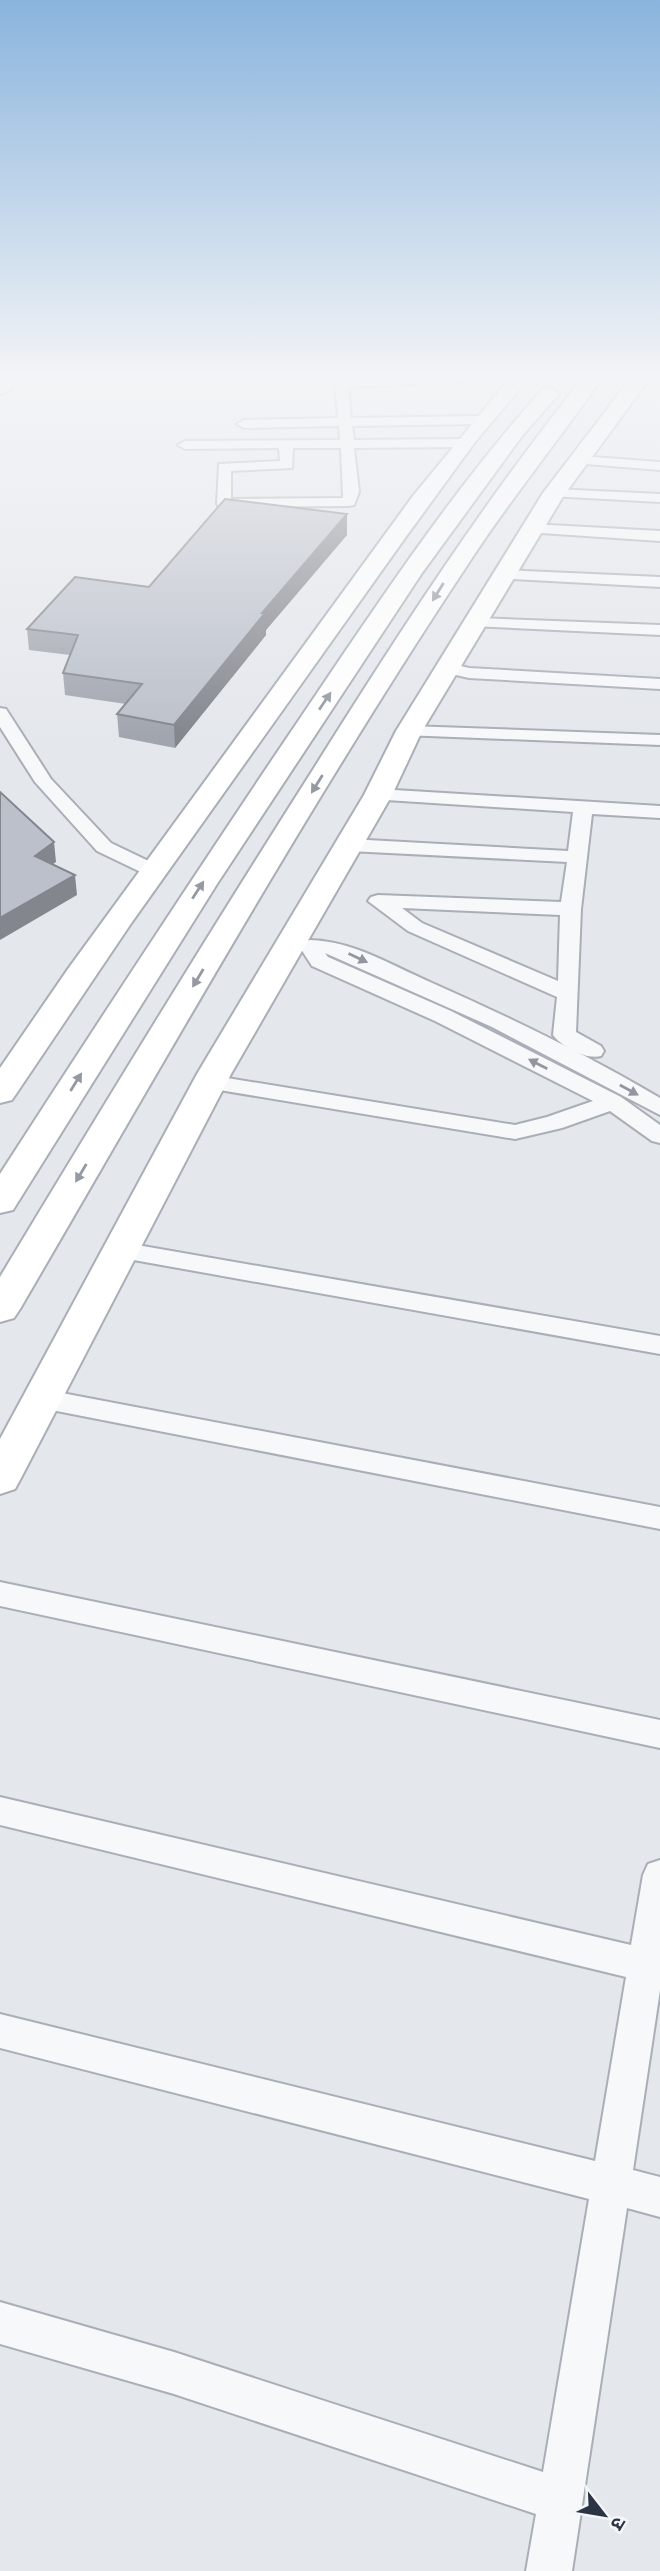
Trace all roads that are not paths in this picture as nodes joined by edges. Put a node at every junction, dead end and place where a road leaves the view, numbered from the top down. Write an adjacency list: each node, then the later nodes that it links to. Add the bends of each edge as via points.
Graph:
1 (224, 498): 2 (street, via 224,504 349,502)
2 (350, 498)
3 (423, 498): 21 (street)
4 (466, 498): 22 (street, one-way to 4, via 412,570)
5 (502, 498): 23 (street, one-way to 23, via 448,575)
6 (551, 498): 7 (street)
7 (531, 529): 8 (street); 9 (street)
8 (660, 536)
9 (502, 575): 10 (street); 11 (street)
10 (660, 582)
11 (478, 622): 12 (street); 13 (street)
12 (660, 630)
13 (449, 668): 14 (street); 16 (street)
14 (660, 684)
15 (0, 713): 25 (street, via 44,782 104,847)
16 (409, 730): 17 (street); 18 (street)
17 (660, 740)
18 (378, 795): 19 (street); 23 (street)
19 (583, 807): 20 (street); 24 (street)
20 (660, 811)
21 (192, 815): 22 (street); 25 (street)
22 (237, 833): 23 (street); 35 (street, one-way to 22)
23 (314, 856): 24 (street); 27 (street); 37 (street, one-way to 37)
24 (578, 857): 26 (street)
25 (154, 871): 31 (street)
26 (571, 909): 28 (street); 28 (street, via 378,901 415,927)
27 (302, 942): 29 (street); 32 (street, one-way to 27, via 443,1016 320,961); 33 (street, one-way to 33, via 334,947 504,1024)
28 (568, 994): 30 (street, via 564,1035)
29 (209, 1082): 32 (street, via 515,1132 554,1124); 36 (street)
30 (660, 1088)
31 (0, 1093)
32 (613, 1102): 34 (street)
33 (660, 1108)
34 (660, 1136)
35 (0, 1202)
36 (120, 1250): 38 (street); 39 (street)
37 (0, 1309)
38 (660, 1345)
39 (41, 1399): 40 (street); 41 (street)
40 (0, 1478)
41 (660, 1518)
42 (0, 1594): 43 (street)
43 (660, 1734)
44 (0, 1811): 46 (street)
45 (660, 1875): 46 (street)
46 (645, 1965): 48 (street)
47 (0, 2031): 48 (street)
48 (609, 2185): 49 (street); 51 (street)
49 (660, 2197)
50 (0, 2323): 51 (street, via 174,2373)
51 (560, 2500): 52 (street)
52 (549, 2571)

